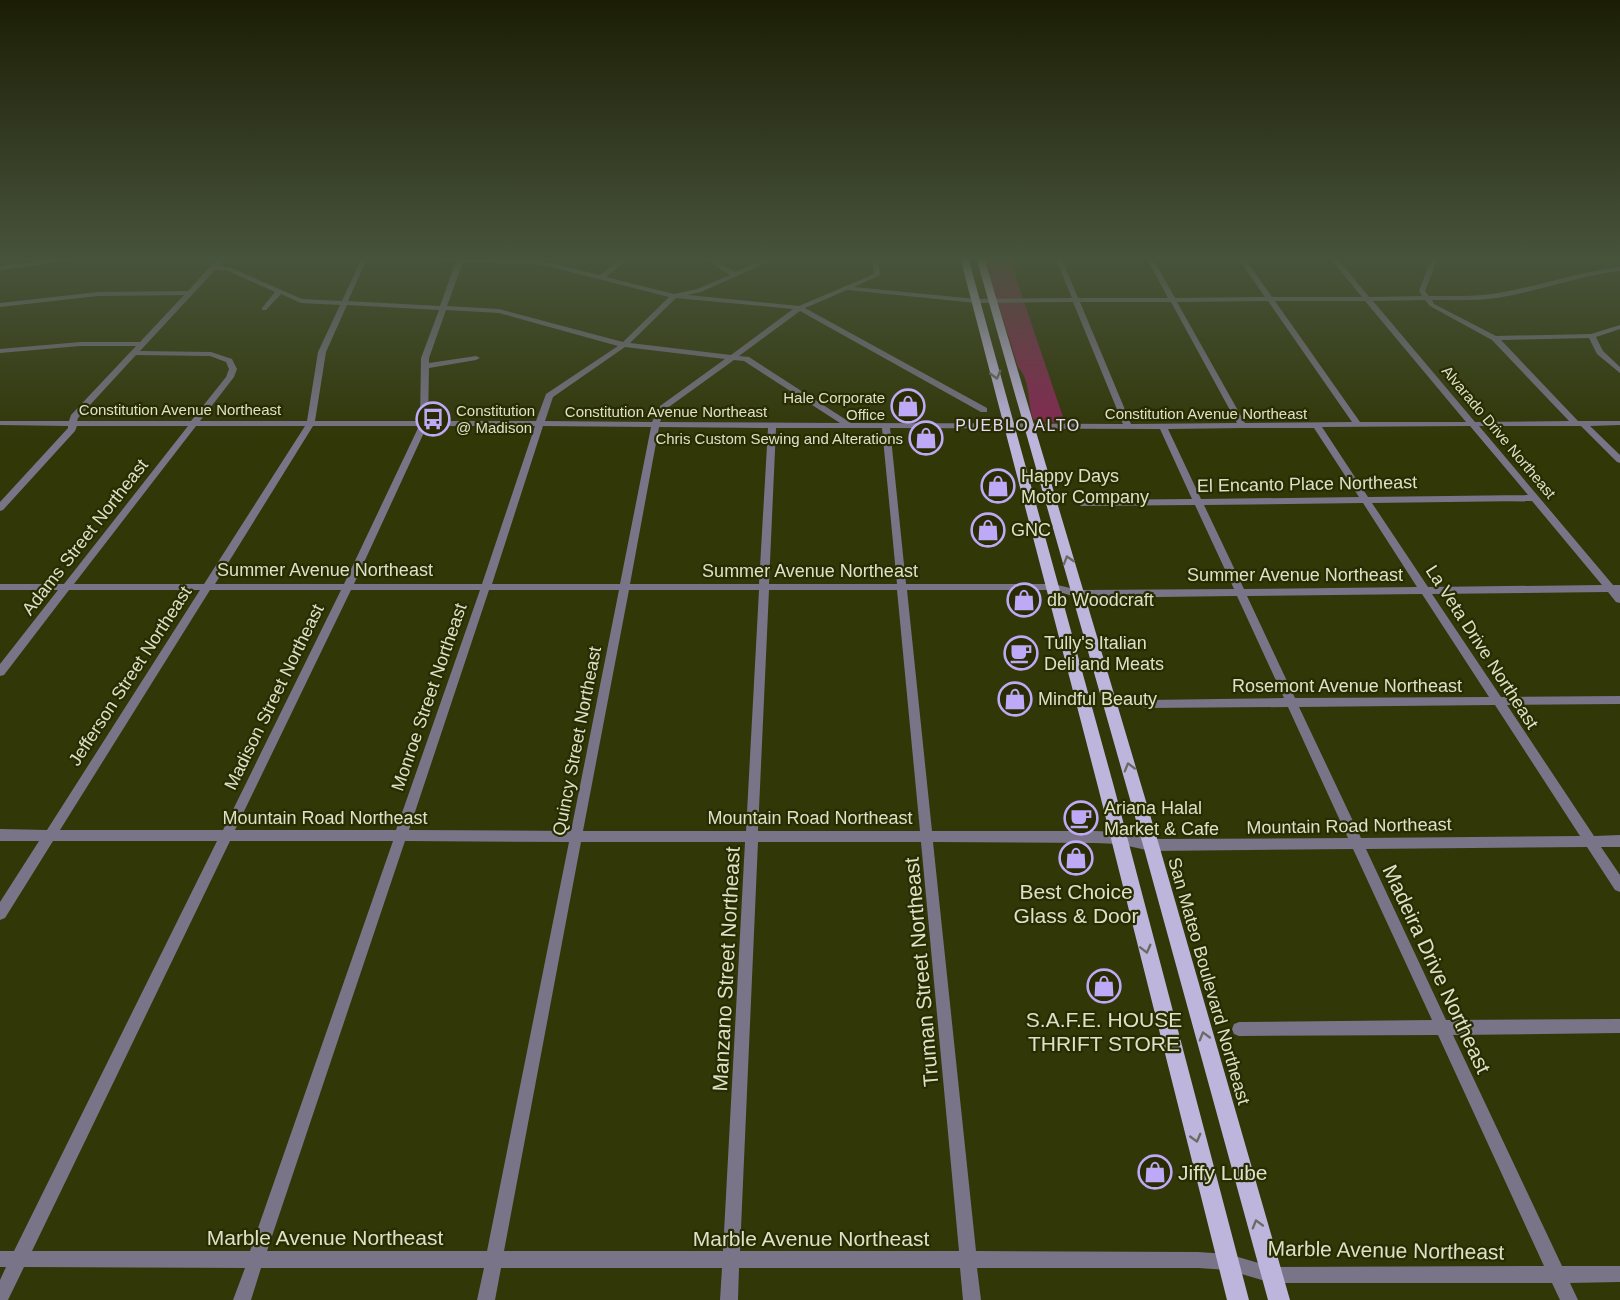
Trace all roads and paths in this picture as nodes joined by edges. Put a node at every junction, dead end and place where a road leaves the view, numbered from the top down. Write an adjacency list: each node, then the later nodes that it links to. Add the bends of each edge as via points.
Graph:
1 (168, 318): 18 (street)
2 (338, 318): 30 (street, Jefferson Street Northeast, via 322,352)
3 (439, 318): 24 (street, Madison Street Northeast)
4 (524, 318): 19 (street)
5 (652, 318): 19 (street, Monroe Street Northeast)
6 (787, 318): 22 (street, Quincy Street Northeast)
7 (817, 318): 26 (street)
8 (980, 318): 44 (main road, one-way to 44)
9 (998, 318): 45 (main road, San Mateo Boulevard Northeast)
10 (1083, 318): 46 (street)
11 (1182, 318): 43 (street)
12 (1282, 318): 41 (street)
13 (1382, 318): 36 (street, Alvarado Drive Northeast)
14 (1456, 318): 17 (street)
15 (1620, 327): 16 (street)
16 (1592, 336): 17 (street); 25 (street, via 1600,352)
17 (1495, 338): 31 (street)
18 (143, 344): 20 (street, via 80,344); 21 (street)
19 (624, 345): 22 (street); 34 (street, Monroe Street Northeast, via 555,390 549,396)
20 (0, 351)
21 (134, 353): 27 (street, Adams Street Northeast, via 211,354 229,361 230,377); 29 (street)
22 (736, 356): 35 (street, Quincy Street Northeast, via 663,408); 38 (street, via 750,360)
23 (476, 358): 24 (street)
24 (424, 366): 33 (street, Madison Street Northeast)
25 (1620, 371)
26 (984, 410)
27 (195, 422): 29 (street, Constitution Avenue Northeast); 30 (street, Constitution Avenue Northeast); 56 (street, Adams Street Northeast)
28 (0, 423): 29 (street, Constitution Avenue Northeast)
29 (72, 423): 52 (street, via 72,429)
30 (311, 423): 33 (street, Constitution Avenue Northeast); 53 (street, Jefferson Street Northeast)
31 (1579, 423): 32 (street, Constitution Avenue Northeast); 36 (street, Constitution Avenue Northeast); 47 (street)
32 (1620, 423)
33 (424, 424): 34 (street, Constitution Avenue Northeast); 57 (street, Madison Street Northeast)
34 (540, 424): 35 (street, Constitution Avenue Northeast); 54 (street, Monroe Street Northeast)
35 (656, 424): 37 (street, Constitution Avenue Northeast); 58 (street, Quincy Street Northeast)
36 (1473, 424): 41 (street, Constitution Avenue Northeast); 48 (street, Alvarado Drive Northeast)
37 (772, 425): 38 (street, Constitution Avenue Northeast); 59 (street, Manzano Street Northeast)
38 (848, 425): 39 (street, Constitution Avenue Northeast)
39 (886, 425): 44 (street, Constitution Avenue Northeast); 60 (street, Truman Street Northeast, via 900,580)
40 (1316, 425): 41 (street, Constitution Avenue Northeast); 43 (street, Constitution Avenue Northeast); 49 (street, La Veta Drive Northeast)
41 (1358, 425)
42 (1163, 426): 43 (street, Constitution Avenue Northeast); 46 (street, Constitution Avenue Northeast); 50 (street, Madeira Drive Northeast)
43 (1243, 426)
44 (1010, 427): 45 (street, Constitution Avenue Northeast); 61 (main road)
45 (1028, 427): 46 (street, Constitution Avenue Northeast); 65 (main road, San Mateo Boulevard Northeast, one-way to 45)
46 (1128, 427)
47 (1620, 460)
48 (1533, 498): 49 (street, El Encanto Place Northeast); 62 (street, Alvarado Drive Northeast)
49 (1367, 500): 50 (street, El Encanto Place Northeast); 63 (street, La Veta Drive Northeast)
50 (1198, 502): 51 (street, El Encanto Place Northeast); 64 (street, Madeira Drive Northeast)
51 (1081, 503)
52 (1, 507)
53 (207, 586): 56 (street, Summer Avenue Northeast); 57 (street, Summer Avenue Northeast); 73 (street, Jefferson Street Northeast)
54 (486, 586): 57 (street, Summer Avenue Northeast); 58 (street, Summer Avenue Northeast); 75 (street, Monroe Street Northeast)
55 (0, 587): 56 (street, Summer Avenue Northeast)
56 (66, 587): 67 (street, Adams Street Northeast)
57 (348, 587): 74 (street, Madison Street Northeast)
58 (625, 587): 59 (street, Summer Avenue Northeast); 76 (street, Quincy Street Northeast)
59 (765, 587): 60 (street, Summer Avenue Northeast); 77 (street, Manzano Street Northeast)
60 (904, 587): 61 (street, Summer Avenue Northeast); 78 (street, Truman Street Northeast)
61 (1053, 587): 65 (street, Summer Avenue Northeast); 79 (main road)
62 (1616, 588): 63 (street, Summer Avenue Northeast); 66 (street, Alvarado Drive Northeast)
63 (1426, 591): 64 (street, Summer Avenue Northeast); 69 (street, La Veta Drive Northeast)
64 (1240, 592): 65 (street, Summer Avenue Northeast); 71 (street, Madeira Drive Northeast)
65 (1079, 594): 83 (main road, San Mateo Boulevard Northeast, one-way to 65)
66 (1620, 598)
67 (0, 672)
68 (1620, 700): 69 (street, Rosemont Avenue Northeast)
69 (1497, 702): 71 (street, Rosemont Avenue Northeast); 80 (street, La Veta Drive Northeast)
70 (1147, 704): 71 (street, Rosemont Avenue Northeast)
71 (1292, 704): 82 (street, Madeira Drive Northeast)
72 (0, 835): 73 (street, Mountain Road Northeast)
73 (48, 836): 74 (street, Mountain Road Northeast); 85 (street, Jefferson Street Northeast)
74 (226, 836): 75 (street, Mountain Road Northeast); 91 (street, Madison Street Northeast)
75 (400, 836): 76 (street, Mountain Road Northeast); 89 (street, Monroe Street Northeast)
76 (576, 836): 77 (street, Mountain Road Northeast); 92 (street, Quincy Street Northeast)
77 (752, 836): 78 (street, Mountain Road Northeast); 93 (street, Manzano Street Northeast)
78 (928, 836): 79 (street, Mountain Road Northeast); 94 (street, Truman Street Northeast)
79 (1119, 838): 83 (street, Mountain Road Northeast); 95 (main road, one-way to 95)
80 (1591, 841): 81 (street, Mountain Road Northeast); 82 (street, Mountain Road Northeast); 84 (street, La Veta Drive Northeast)
81 (1620, 841)
82 (1357, 844): 83 (street, Mountain Road Northeast); 87 (street, Madeira Drive Northeast)
83 (1151, 845): 97 (main road, San Mateo Boulevard Northeast, one-way to 83)
84 (1620, 886)
85 (0, 914)
86 (1620, 1026): 87 (street)
87 (1442, 1028): 88 (street); 98 (street, Madeira Drive Northeast)
88 (1239, 1029)
89 (256, 1258): 91 (street, Marble Avenue Northeast); 92 (street, Marble Avenue Northeast); 100 (street, Monroe Street Northeast)
90 (0, 1259): 91 (street, Marble Avenue Northeast)
91 (19, 1259): 99 (street, Madison Street Northeast)
92 (493, 1260): 93 (street, Marble Avenue Northeast); 101 (street, Quincy Street Northeast)
93 (730, 1260): 94 (street, Marble Avenue Northeast); 102 (street, Manzano Street Northeast)
94 (969, 1261): 95 (street, Marble Avenue Northeast); 103 (street, Truman Street Northeast)
95 (1228, 1262): 97 (street, Marble Avenue Northeast); 104 (main road)
96 (1620, 1274): 98 (street, Marble Avenue Northeast)
97 (1272, 1275): 98 (street, Marble Avenue Northeast); 105 (main road, San Mateo Boulevard Northeast)
98 (1557, 1275): 106 (street, Madeira Drive Northeast)
99 (0, 1298)
100 (242, 1300)
101 (486, 1300)
102 (729, 1300)
103 (972, 1300)
104 (1238, 1300)
105 (1279, 1300)
106 (1569, 1300)

